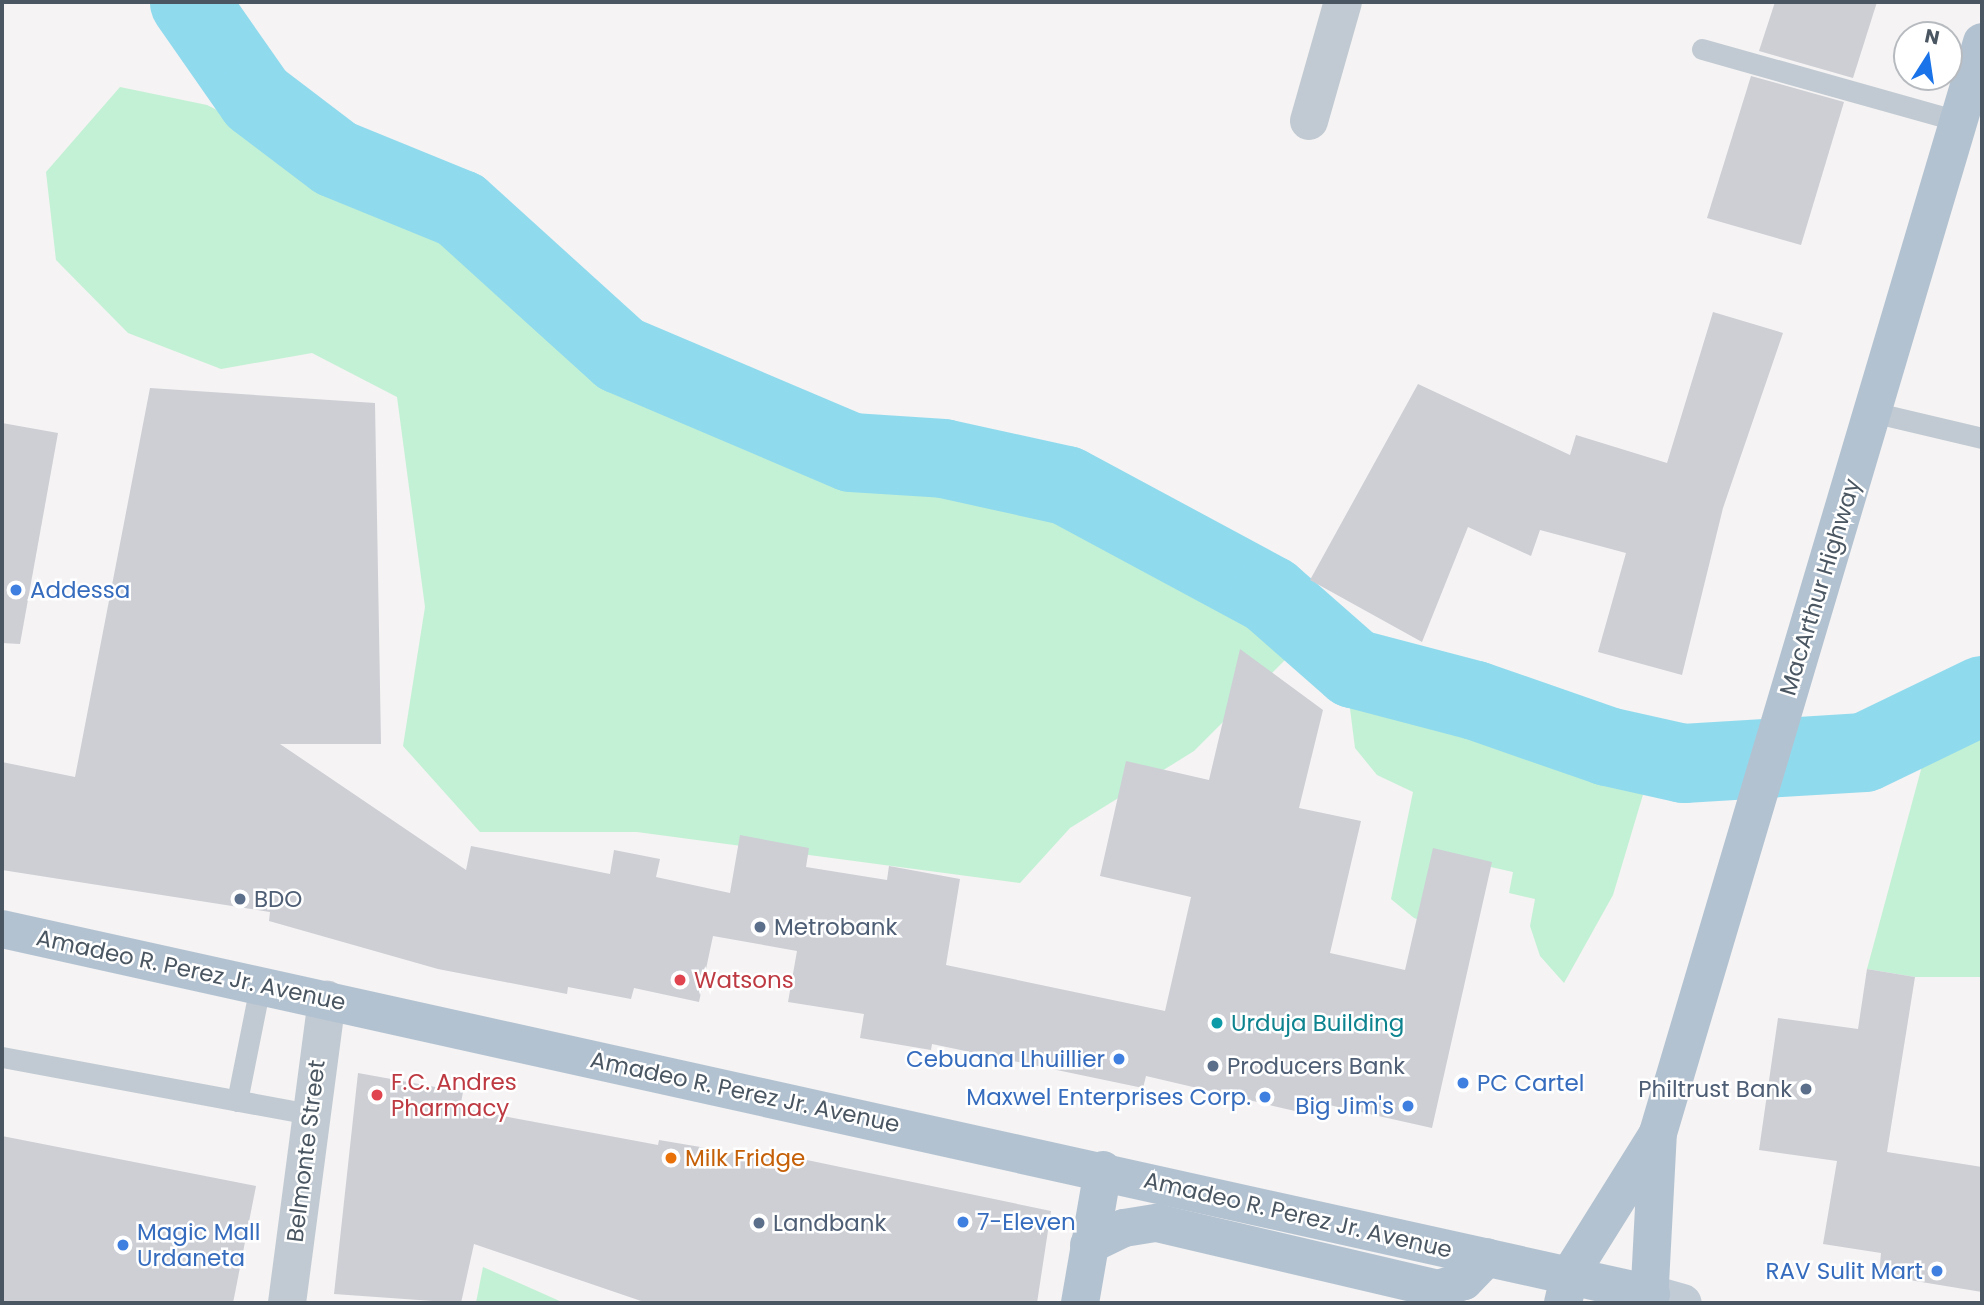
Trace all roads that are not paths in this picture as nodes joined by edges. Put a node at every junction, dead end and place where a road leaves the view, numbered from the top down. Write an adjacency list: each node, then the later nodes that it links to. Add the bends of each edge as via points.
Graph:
1 (1343, 2): 4 (street)
2 (1982, 42): 5 (main road, MacArthur Highway)
3 (1702, 49): 5 (lane)
4 (1309, 121)
5 (1959, 121): 6 (main road, MacArthur Highway)
6 (1872, 412): 7 (lane); 14 (main road, MacArthur Highway)
7 (1982, 438)
8 (2, 929): 9 (main road, Amadeo R. Perez Jr. Avenue)
9 (260, 986): 10 (main road, Amadeo R. Perez Jr. Avenue); 12 (lane)
10 (327, 1000): 13 (street, Belmonte Street); 15 (main road, Amadeo R. Perez Jr. Avenue)
11 (2, 1057): 12 (lane)
12 (237, 1101): 13 (lane)
13 (310, 1114): 20 (street, Belmonte Street)
14 (1658, 1133): 18 (main road, MacArthur Highway); 19 (main road, MacArthur Highway)
15 (1103, 1171): 16 (main road); 17 (main road, Amadeo R. Perez Jr. Avenue)
16 (1089, 1245): 17 (main road, Amadeo R. Perez Jr. Avenue, via 1124,1227 1157,1223 1437,1289 1464,1281); 21 (main road)
17 (1487, 1257): 18 (main road, Amadeo R. Perez Jr. Avenue)
18 (1566, 1290): 19 (main road, Amadeo R. Perez Jr. Avenue)
19 (1661, 1300)
20 (287, 1303)
21 (1080, 1303)

